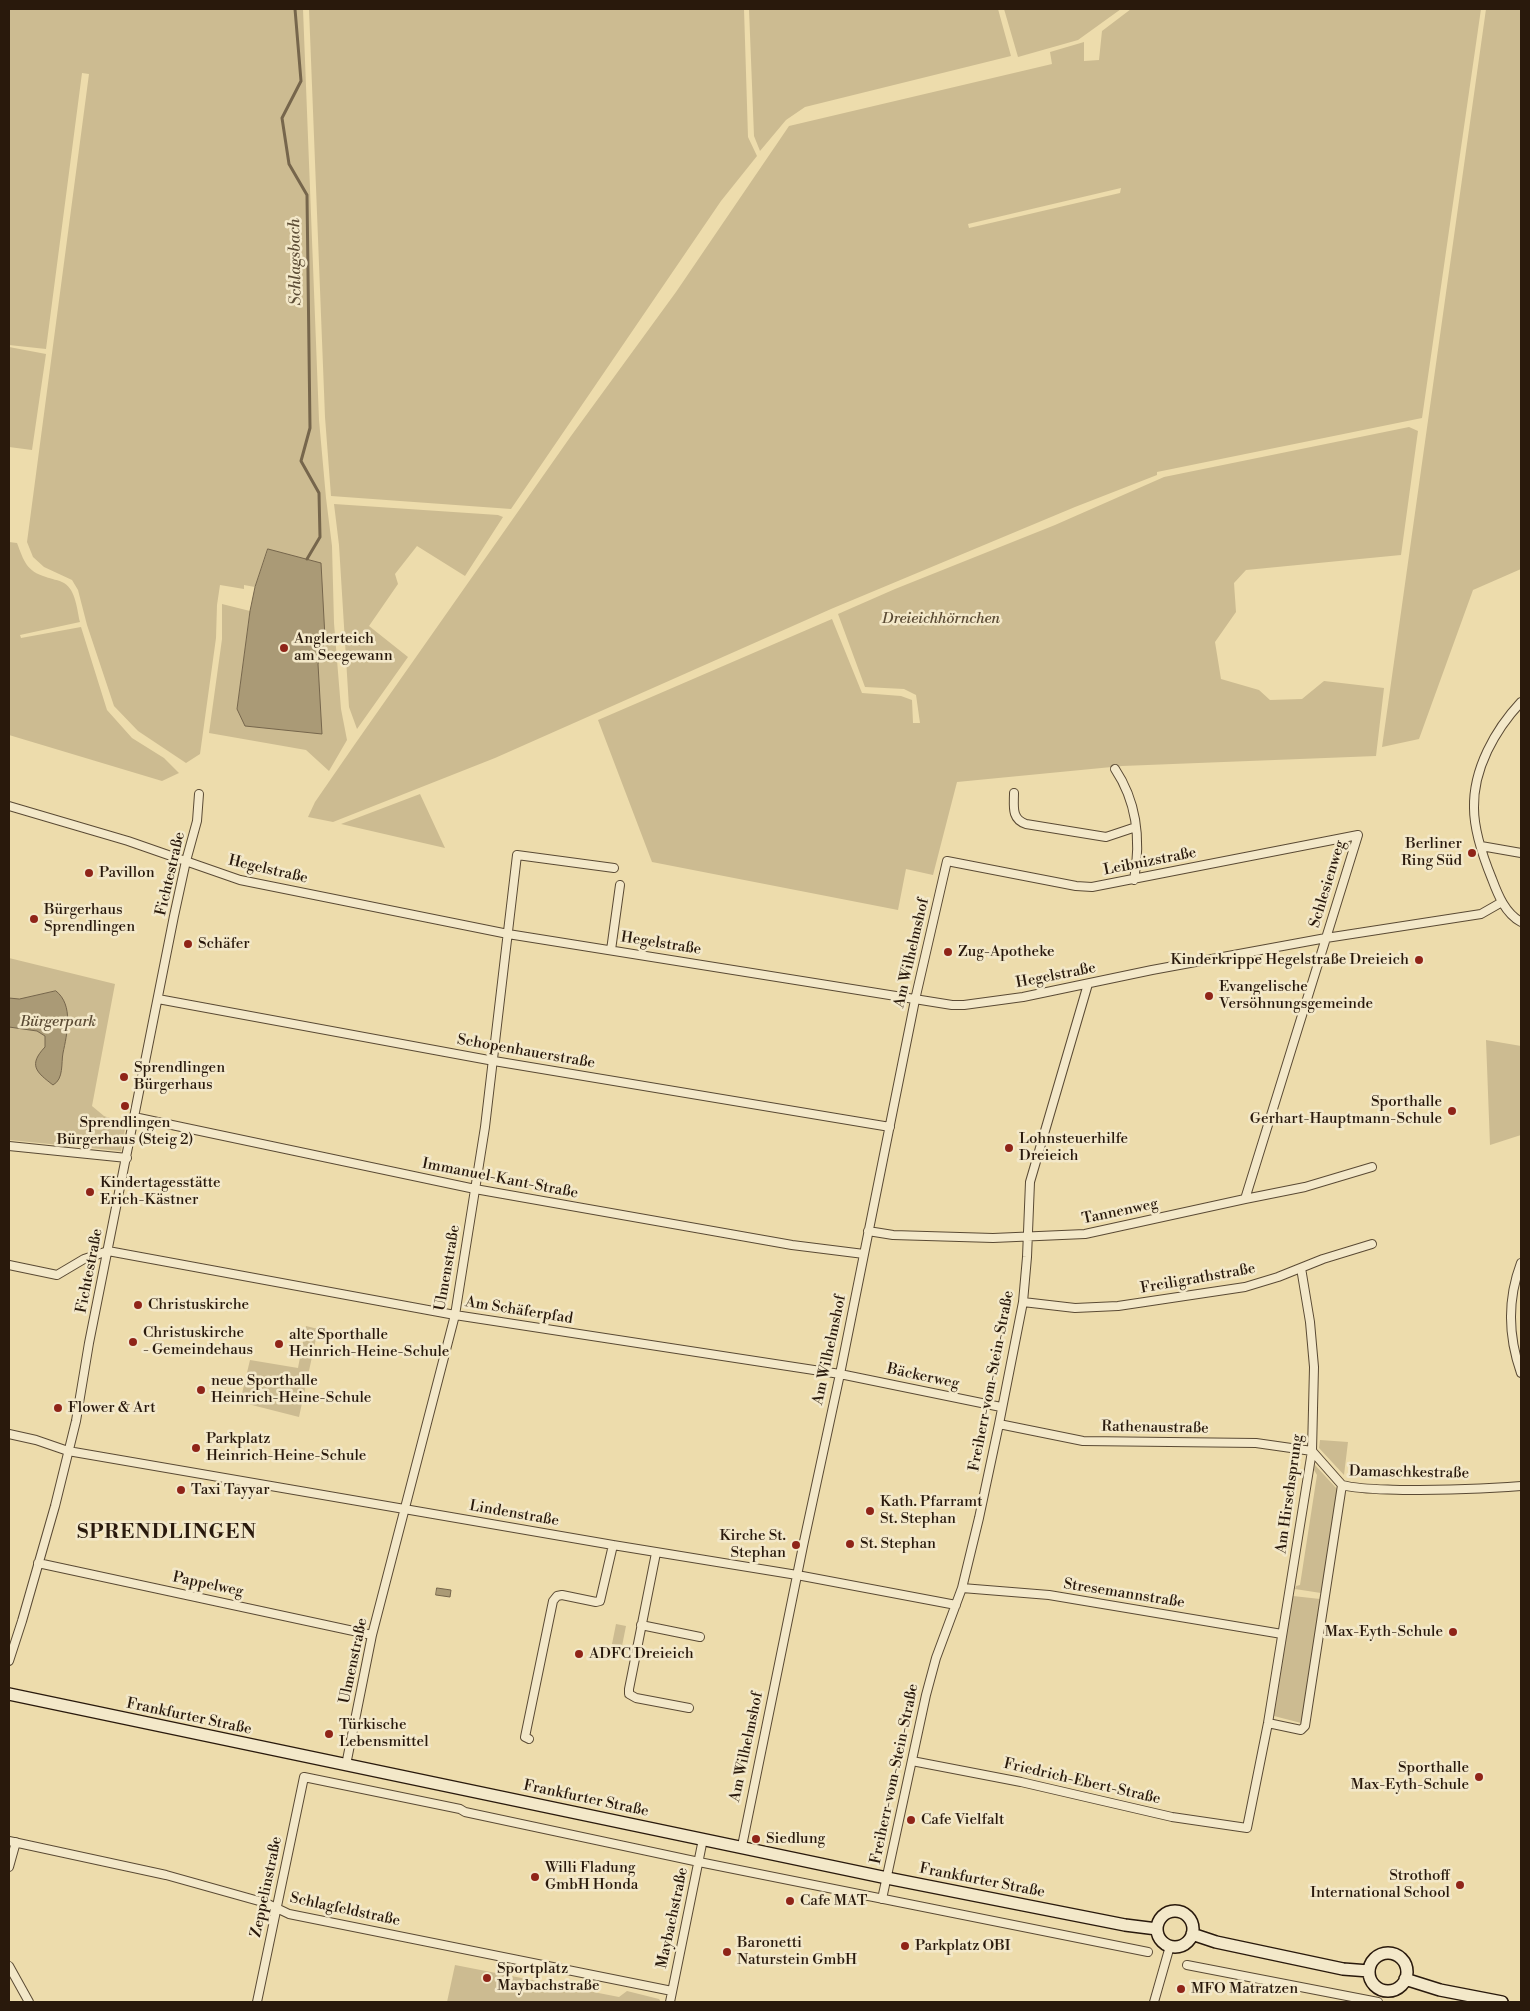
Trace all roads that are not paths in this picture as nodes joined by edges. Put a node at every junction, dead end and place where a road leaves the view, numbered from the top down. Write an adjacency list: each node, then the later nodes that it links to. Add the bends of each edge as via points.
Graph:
1 (1521, 702): 8 (street, via 1495,737 1476,786 1474,810)
2 (1115, 769): 6 (street, via 1131,802)
3 (1014, 793): 6 (street, via 1014,814 1016,819 1026,824 1106,837)
4 (199, 794): 10 (street, Fichtestraße, via 198,821)
5 (9, 806): 10 (street, Hegelstraße)
6 (1136, 827): 13 (street)
7 (1358, 835): 13 (street, Leibnizstraße); 18 (street, Schlesienweg)
8 (1481, 846): 9 (street); 15 (street)
9 (1521, 854)
10 (186, 860): 17 (street, Hegelstraße, via 240,880); 21 (street, Fichtestraße)
11 (947, 861): 13 (street, Leibnizstraße, via 1086,888); 22 (street, Am Wilhelmshof)
12 (614, 868): 17 (street, Ulmenstraße, via 517,855)
13 (1134, 880)
14 (620, 885): 19 (street, Hegelstraße)
15 (1502, 902): 16 (street); 18 (street, Hegelstraße, via 1481,914)
16 (1521, 922)
17 (508, 934): 19 (street, Hegelstraße); 23 (street, Ulmenstraße)
18 (1326, 938): 20 (street, Hegelstraße); 30 (street, Schlesienweg)
19 (611, 950): 22 (street, Hegelstraße)
20 (1088, 984): 22 (street, Hegelstraße, via 964,1005); 32 (street, Freiherr-vom-Stein-Straße, via 1030,1182)
21 (158, 999): 23 (street, Schopenhauerstraße); 24 (street, Fichtestraße)
22 (915, 1000): 25 (street, Am Wilhelmshof)
23 (494, 1060): 25 (street, Schopenhauerstraße); 29 (street, Ulmenstraße)
24 (134, 1117): 27 (street, Fichtestraße); 29 (street, Immanuel-Kant-Straße)
25 (890, 1127): 31 (street, Am Wilhelmshof)
26 (9, 1146): 27 (street)
27 (127, 1158): 34 (street, Fichtestraße)
28 (1372, 1167): 30 (street, Tannenweg, via 1305,1187)
29 (475, 1189): 35 (street, Immanuel-Kant-Straße, via 792,1245); 40 (street, Ulmenstraße)
30 (1245, 1198): 32 (street, Tannenweg, via 1085,1234)
31 (868, 1232): 32 (street, Tannenweg, via 944,1237); 35 (street, Am Wilhelmshof)
32 (1028, 1237): 39 (street, Freiherr-vom-Stein-Straße)
33 (1372, 1244): 38 (street, Freiligrathstraße)
34 (108, 1251): 37 (street, via 84,1259 57,1275); 40 (street, Am Schäferpfad); 46 (street, Fichtestraße)
35 (864, 1254): 42 (street, Am Wilhelmshof)
36 (1521, 1263): 41 (street, via 1510,1316)
37 (9, 1265)
38 (1301, 1268): 39 (street, Freiligrathstraße, via 1245,1287 1118,1306 1075,1308); 47 (street, Am Hirschsprung, via 1314,1367)
39 (1023, 1302): 43 (street, Freiherr-vom-Stein-Straße)
40 (454, 1315): 42 (street, Am Schäferpfad); 50 (street, Ulmenstraße)
41 (1521, 1373)
42 (840, 1374): 43 (street, Bäckerweg); 54 (street, Am Wilhelmshof)
43 (1001, 1407): 44 (street, Freiherr-vom-Stein-Straße)
44 (999, 1424): 47 (street, Rathenaustraße, via 1084,1441 1256,1443); 55 (street, Freiherr-vom-Stein-Straße)
45 (9, 1434): 46 (street, Lindenstraße)
46 (68, 1451): 50 (street, Lindenstraße); 53 (street, Fichtestraße)
47 (1312, 1451): 48 (street, Damaschkestraße); 58 (street, Am Hirschsprung)
48 (1342, 1485): 49 (street, Damaschkestraße, via 1368,1489 1430,1490); 64 (street, via 1305,1726 1300,1730)
49 (1521, 1486)
50 (405, 1509): 51 (street, Lindenstraße); 59 (street, Ulmenstraße)
51 (613, 1545): 52 (street, Lindenstraße); 65 (street, via 600,1600 596,1602 562,1595 553,1602 525,1737)
52 (656, 1553): 54 (street, Lindenstraße); 57 (street)
53 (38, 1563): 59 (street, Pappelweg); 61 (street, Fichtestraße)
54 (796, 1575): 56 (street, Lindenstraße); 71 (street, Am Wilhelmshof)
55 (962, 1588): 56 (street, Freiherr-vom-Stein-Straße); 58 (street, Stresemannstraße, via 1049,1595)
56 (956, 1605): 66 (street, Freiherr-vom-Stein-Straße, via 931,1676)
57 (641, 1625): 60 (street); 63 (street, via 629,1694)
58 (1282, 1634): 64 (street, Am Hirschsprung)
59 (372, 1635): 67 (street, Ulmenstraße)
60 (700, 1637)
61 (9, 1661)
62 (9, 1694): 67 (street, Frankfurter Straße)
63 (690, 1708)
64 (1268, 1723): 68 (street, Am Hirschsprung)
65 (529, 1739)
66 (912, 1761): 68 (street, Friedrich-Ebert-Straße, via 1172,1816); 74 (street, Freiherr-vom-Stein-Straße)
67 (346, 1765): 69 (street, Frankfurter Straße)
68 (1247, 1828)
69 (703, 1839): 71 (street, Frankfurter Straße); 72 (street, Maybachstraße)
70 (12, 1842): 73 (street); 76 (street, Schlagfeldstraße, via 135,1867 266,1903)
71 (742, 1846): 74 (street, Frankfurter Straße)
72 (698, 1862): 75 (street); 76 (street, Zeppelinstraße, via 304,1777); 85 (street, Maybachstraße)
73 (9, 1867)
74 (887, 1878): 75 (street, Freiherr-vom-Stein-Straße); 77 (street, Frankfurter Straße)
75 (882, 1899): 80 (street)
76 (277, 1909): 85 (street, Schlagfeldstraße); 87 (street, Zeppelinstraße)
77 (1157, 1929): 78 (street, via 1161,1917 1178,1911 1192,1922); 79 (street, via 1160,1938)
78 (1192, 1934): 79 (street, via 1182,1945); 83 (street, via 1334,1967)
79 (1170, 1946): 89 (street)
80 (1148, 1952)
81 (1187, 1965): 90 (street)
82 (9, 1966): 86 (street)
83 (1369, 1971): 84 (street, via 1372,1982 1381,1990 1392,1990); 84 (street, via 1376,1957 1392,1954 1406,1966)
84 (1405, 1979): 91 (street, via 1440,1990)
85 (672, 1991): 88 (street, Maybachstraße)
86 (29, 2002)
87 (258, 2002)
88 (670, 2002)
89 (1154, 2002)
90 (1378, 2002)
91 (1502, 2002)

